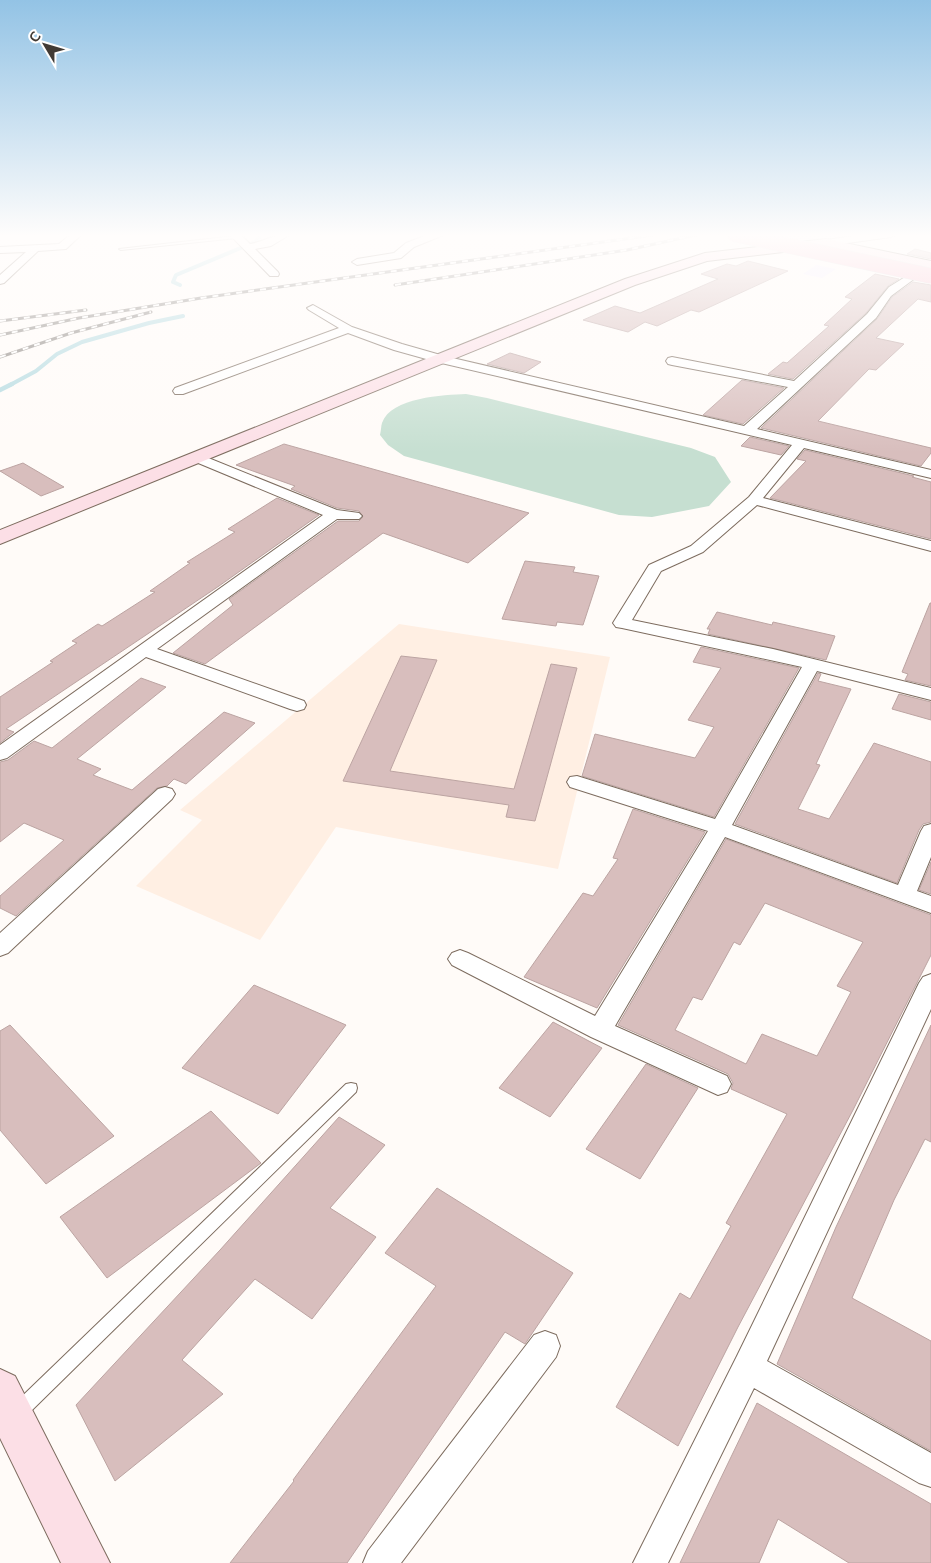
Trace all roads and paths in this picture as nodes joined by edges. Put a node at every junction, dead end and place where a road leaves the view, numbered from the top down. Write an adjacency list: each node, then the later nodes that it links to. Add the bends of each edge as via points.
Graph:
1 (569, 307): 5 (main road)
2 (877, 307): 7 (street, via 872,316)
3 (313, 308): 4 (street)
4 (348, 329): 5 (street); 8 (street)
5 (441, 359): 9 (street); 11 (main road)
6 (672, 361): 7 (street)
7 (797, 385): 9 (street)
8 (179, 391)
9 (746, 432): 10 (street)
10 (800, 444): 12 (street); 13 (street)
11 (196, 457): 14 (street); 16 (main road)
12 (931, 473)
13 (754, 500): 17 (street); 19 (street, via 698,549 654,568 622,623)
14 (334, 514): 15 (street); 18 (street)
15 (354, 516)
16 (0, 538)
17 (931, 546)
18 (143, 650): 21 (street); 22 (street)
19 (812, 664): 20 (street); 25 (street)
20 (931, 694)
21 (297, 705)
22 (0, 754)
23 (577, 782): 25 (street)
24 (165, 794): 29 (street)
25 (720, 828): 27 (street); 32 (street)
26 (931, 831): 27 (street)
27 (904, 896): 28 (street)
28 (931, 905)
29 (0, 947)
30 (460, 959): 32 (street)
31 (931, 983): 36 (street)
32 (600, 1030): 33 (street)
33 (718, 1084)
34 (351, 1088): 37 (lane)
35 (545, 1346): 40 (street)
36 (748, 1367): 38 (street); 41 (street)
37 (7, 1404): 39 (main road)
38 (931, 1472)
39 (86, 1563)
40 (380, 1563)
41 (650, 1563)

